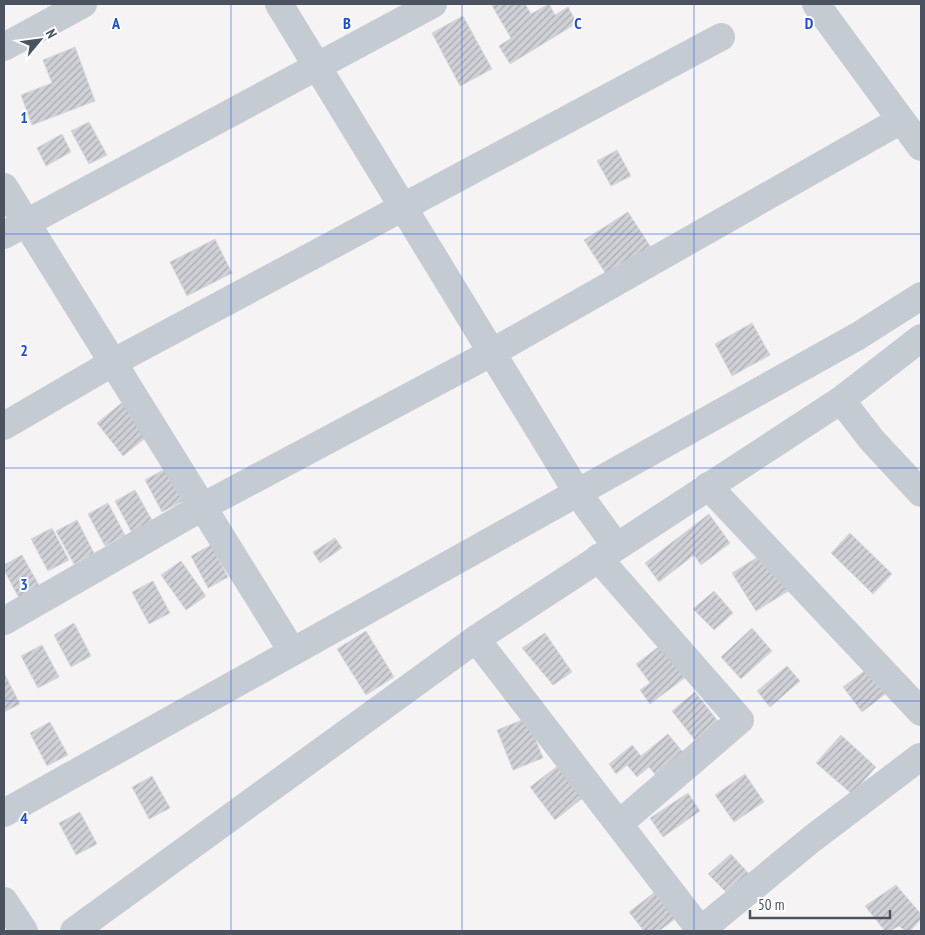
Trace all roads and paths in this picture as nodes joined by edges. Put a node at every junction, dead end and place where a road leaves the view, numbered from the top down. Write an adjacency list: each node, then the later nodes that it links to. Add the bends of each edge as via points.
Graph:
1 (84, 4): 6 (street)
2 (279, 4): 7 (street)
3 (433, 4): 7 (street)
4 (821, 5): 8 (street)
5 (722, 37): 11 (street)
6 (4, 48)
7 (318, 68): 11 (street); 12 (street)
8 (901, 120): 9 (street); 15 (street)
9 (921, 147)
10 (4, 188): 12 (street)
11 (403, 208): 15 (street); 16 (street)
12 (15, 229): 16 (street)
13 (921, 296): 20 (street, via 858,336)
14 (921, 338): 17 (street)
15 (491, 353): 20 (street); 22 (street)
16 (112, 363): 18 (street); 22 (street)
17 (841, 400): 19 (street); 21 (street, via 871,439)
18 (4, 426)
19 (708, 486): 23 (street); 27 (street)
20 (577, 492): 23 (street); 26 (street)
21 (921, 493)
22 (202, 508): 24 (street); 26 (street)
23 (607, 552): 25 (street); 30 (street, via 740,720)
24 (4, 621)
25 (476, 639): 30 (street); 34 (street)
26 (292, 651): 29 (street)
27 (921, 712)
28 (920, 757): 32 (street)
29 (4, 812)
30 (620, 823): 32 (street)
31 (4, 901): 33 (street)
32 (692, 928)
33 (24, 931)
34 (74, 931)

